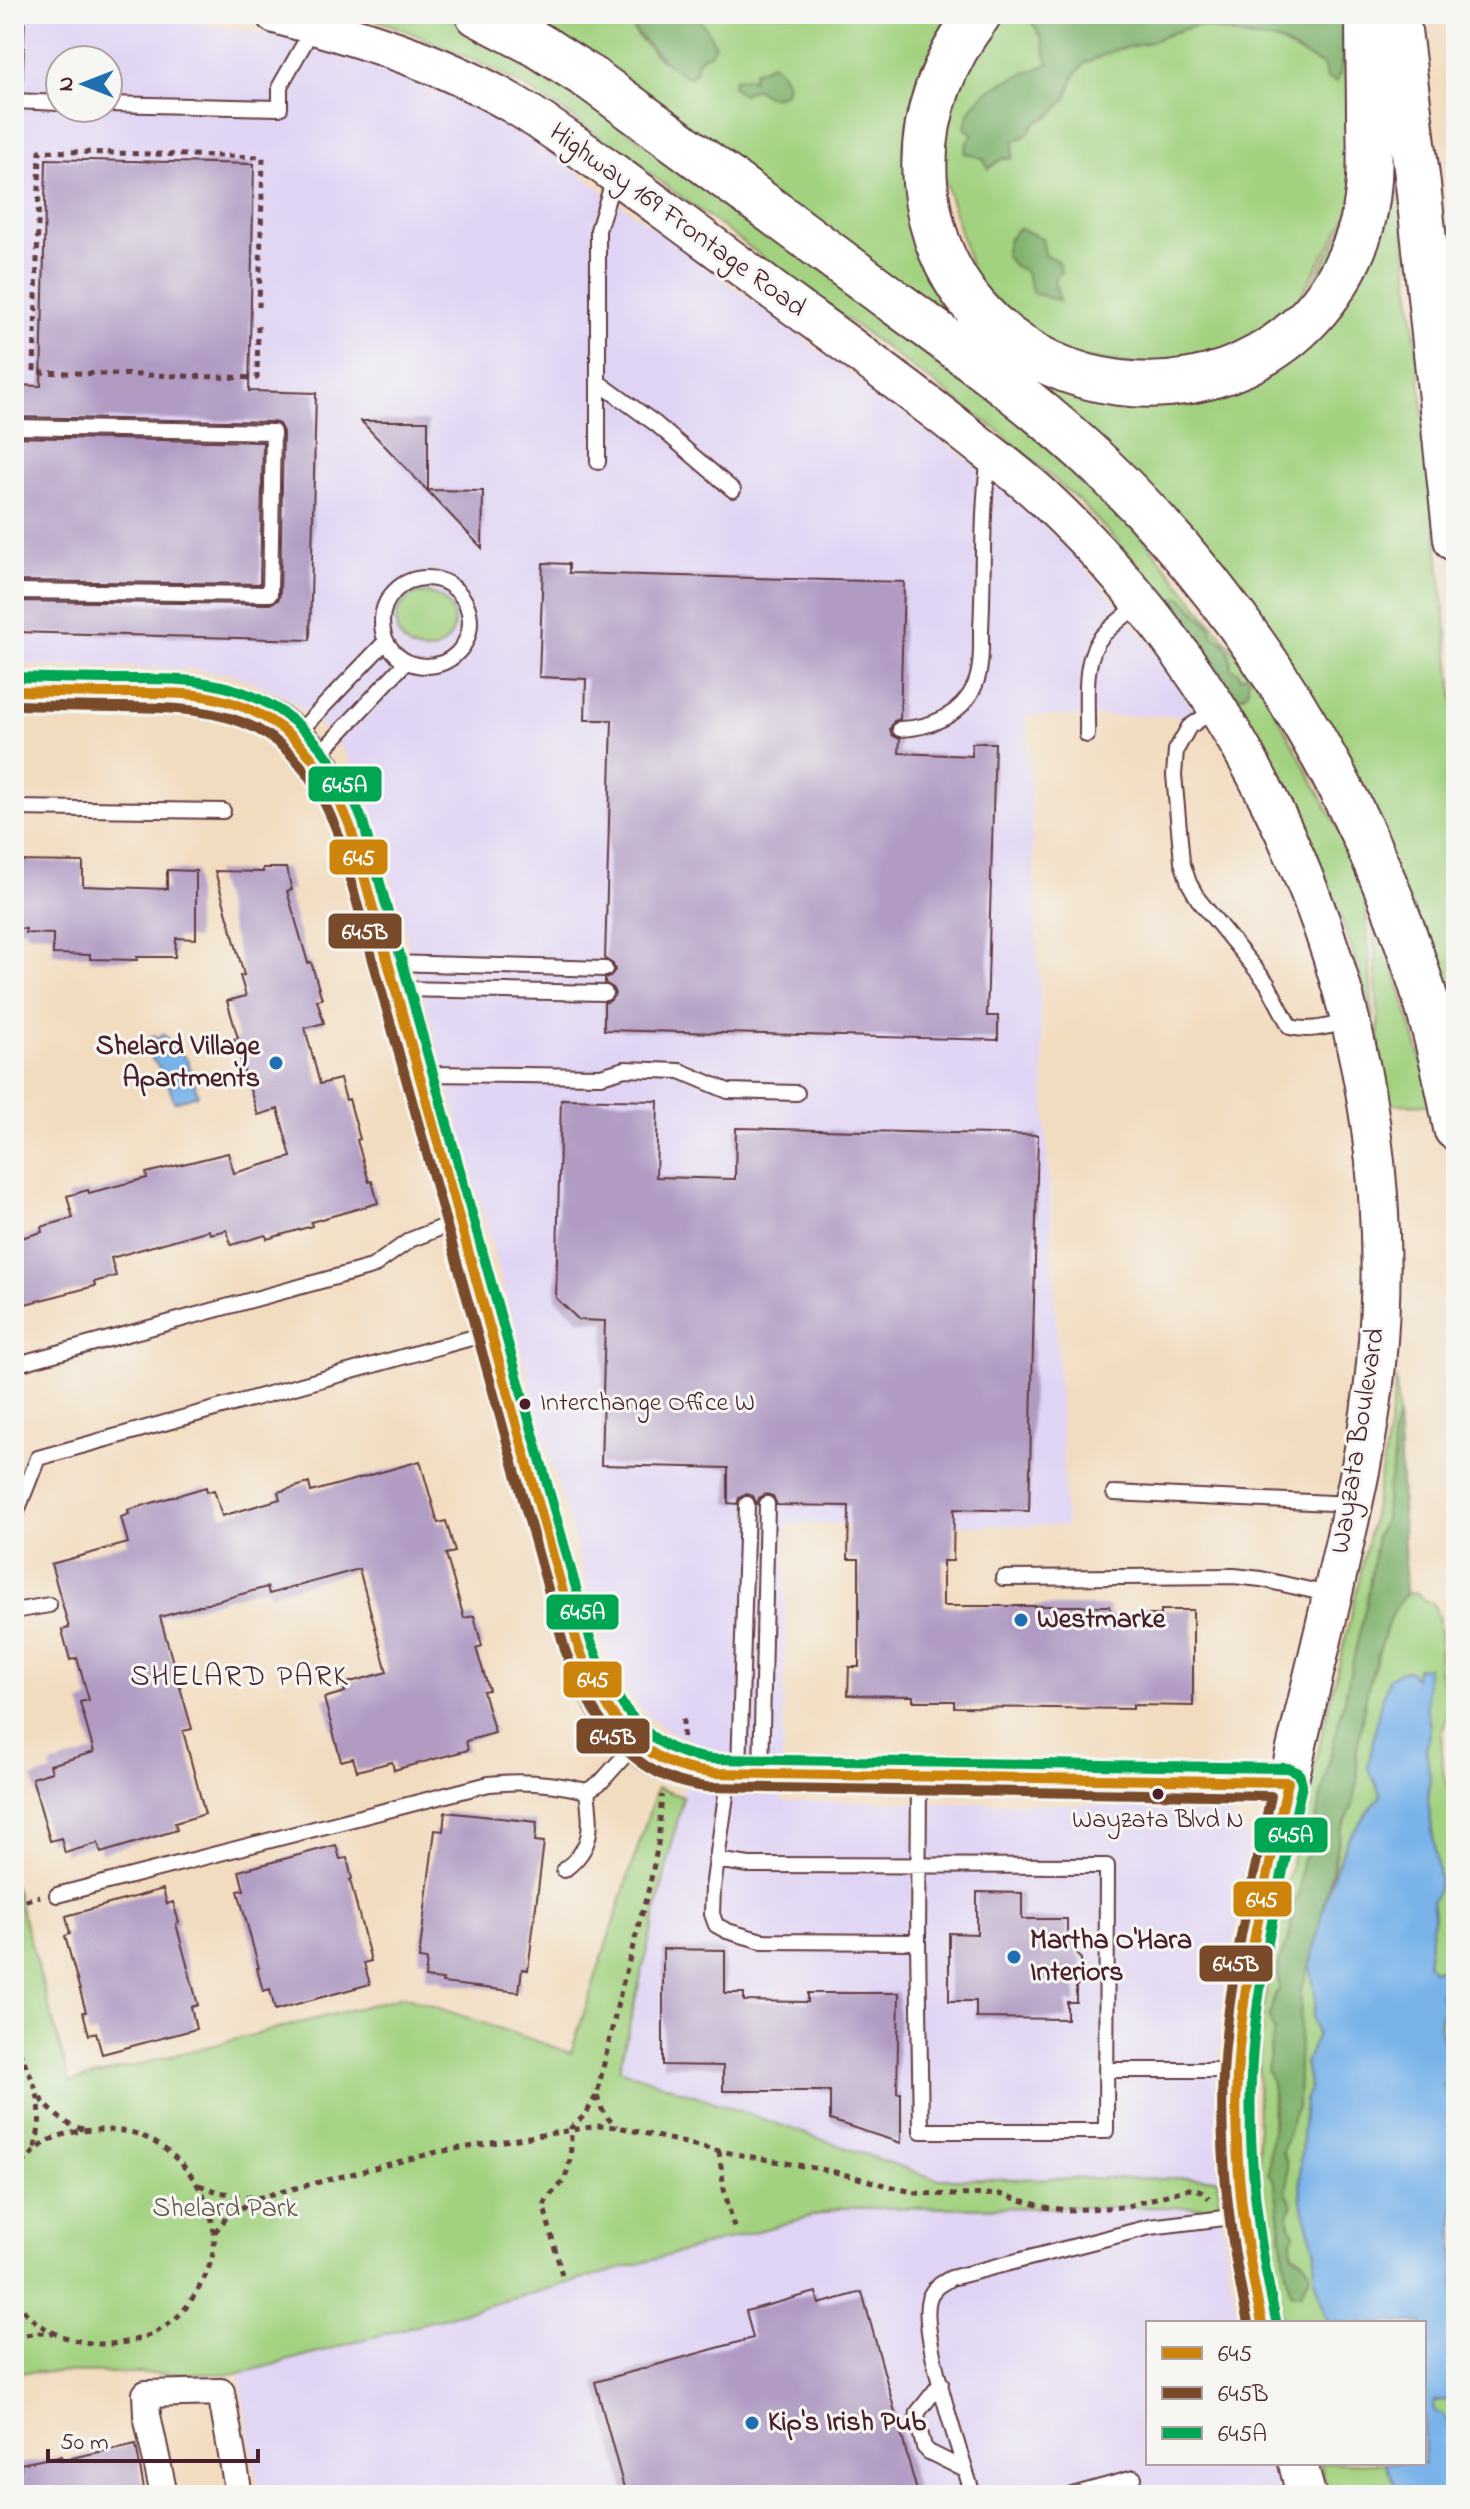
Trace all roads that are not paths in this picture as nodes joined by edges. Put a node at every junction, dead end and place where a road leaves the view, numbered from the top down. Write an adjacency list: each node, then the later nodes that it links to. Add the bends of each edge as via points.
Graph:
1 (17, 14): 8 (lane)
2 (275, 14): 7 (street, Highway 169 Frontage Road)
3 (478, 14): 37 (highway, via 593,80 1006,385 1103,468 1179,550 1292,702 1351,810 1397,914 1436,1038)
4 (979, 14): 5 (highway, via 947,62 927,122 925,183 939,243 965,295 1009,338 1063,369 1139,386 1189,381 1240,367 1282,342 1334,284 1358,237 1369,186)
5 (1368, 14)
6 (1397, 14): 19 (highway)
7 (315, 25): 11 (lane, via 280,86 280,108); 12 (street, Highway 169 Frontage Road, via 383,44 479,86)
8 (15, 41): 9 (lane)
9 (14, 101): 10 (lane)
10 (44, 102)
11 (124, 104)
12 (615, 175): 13 (lane, via 598,230); 15 (street, Highway 169 Frontage Road)
13 (598, 382): 16 (lane); 17 (lane)
14 (14, 427): 20 (lane, via 273,432 270,594)
15 (990, 453): 18 (street, Highway 169 Frontage Road); 26 (lane, via 977,682 951,715 922,729)
16 (598, 462)
17 (733, 490)
18 (1043, 497): 21 (street, Wayzata Boulevard)
19 (1456, 539)
20 (14, 591)
21 (1141, 602): 25 (street, Wayzata Boulevard); 27 (lane, via 1094,648)
22 (386, 641): 23 (lane); 23 (lane, via 382,628 388,599 410,580 439,579 462,596 470,624 460,651 434,666); 28 (lane)
23 (406, 662): 28 (lane)
24 (14, 691): 28 (street, via 219,699 268,718)
25 (1218, 707): 34 (street, Wayzata Boulevard, via 1297,857); 34 (lane, via 1189,727 1176,750 1182,862 1189,883 1267,983 1290,1027 1316,1029)
26 (900, 729)
27 (1087, 735)
28 (304, 748): 32 (street, via 341,802)
29 (14, 808): 30 (lane)
30 (223, 811)
31 (605, 969): 32 (lane)
32 (391, 976): 33 (lane); 35 (street)
33 (605, 993)
34 (1351, 1021): 44 (street, Wayzata Boulevard, via 1372,1134 1381,1256 1376,1371)
35 (418, 1074): 36 (lane, via 601,1076 625,1069 680,1071 728,1091); 38 (street)
36 (797, 1093)
37 (1456, 1128)
38 (459, 1221): 39 (street); 40 (lane, via 410,1240 372,1267)
39 (489, 1333): 45 (lane, via 38,1458); 50 (street, via 590,1680 614,1720)
40 (14, 1365)
41 (1114, 1493): 44 (lane)
42 (747, 1504): 51 (lane)
43 (767, 1504): 51 (lane)
44 (1353, 1504): 47 (street, Wayzata Boulevard)
45 (14, 1519)
46 (1003, 1578): 47 (lane, via 1234,1576)
47 (1332, 1595): 53 (street, Wayzata Boulevard)
48 (49, 1605): 49 (lane)
49 (14, 1611)
50 (636, 1742): 51 (street, via 688,1770); 54 (lane)
51 (743, 1774): 52 (street); 55 (lane)
52 (919, 1777): 53 (street); 56 (lane)
53 (1288, 1782): 61 (street, Wayzata Boulevard, via 1251,1961)
54 (587, 1791): 57 (lane, via 587,1846); 58 (lane, via 552,1783 489,1784)
55 (716, 1860): 56 (lane, via 749,1865); 59 (lane, via 712,1914 716,1925 727,1931 762,1941)
56 (918, 1866): 59 (lane); 60 (lane, via 1107,1866)
57 (564, 1870)
58 (57, 1895)
59 (918, 1942): 60 (lane, via 921,2131 1106,2131)
60 (1106, 2070): 61 (lane)
61 (1238, 2070): 62 (street, Wayzata Boulevard)
62 (1241, 2216): 63 (street, Wayzata Boulevard); 64 (lane, via 1150,2227 943,2282 929,2300 927,2322)
63 (1262, 2321)
64 (941, 2383): 66 (lane); 66 (lane, via 918,2412 924,2447)
65 (1298, 2465): 72 (street)
66 (965, 2470): 70 (lane)
67 (1134, 2478): 71 (lane)
68 (164, 2495): 69 (street, via 146,2394 221,2392)
69 (239, 2495)
70 (973, 2495)
71 (1072, 2495)
72 (1306, 2495)

